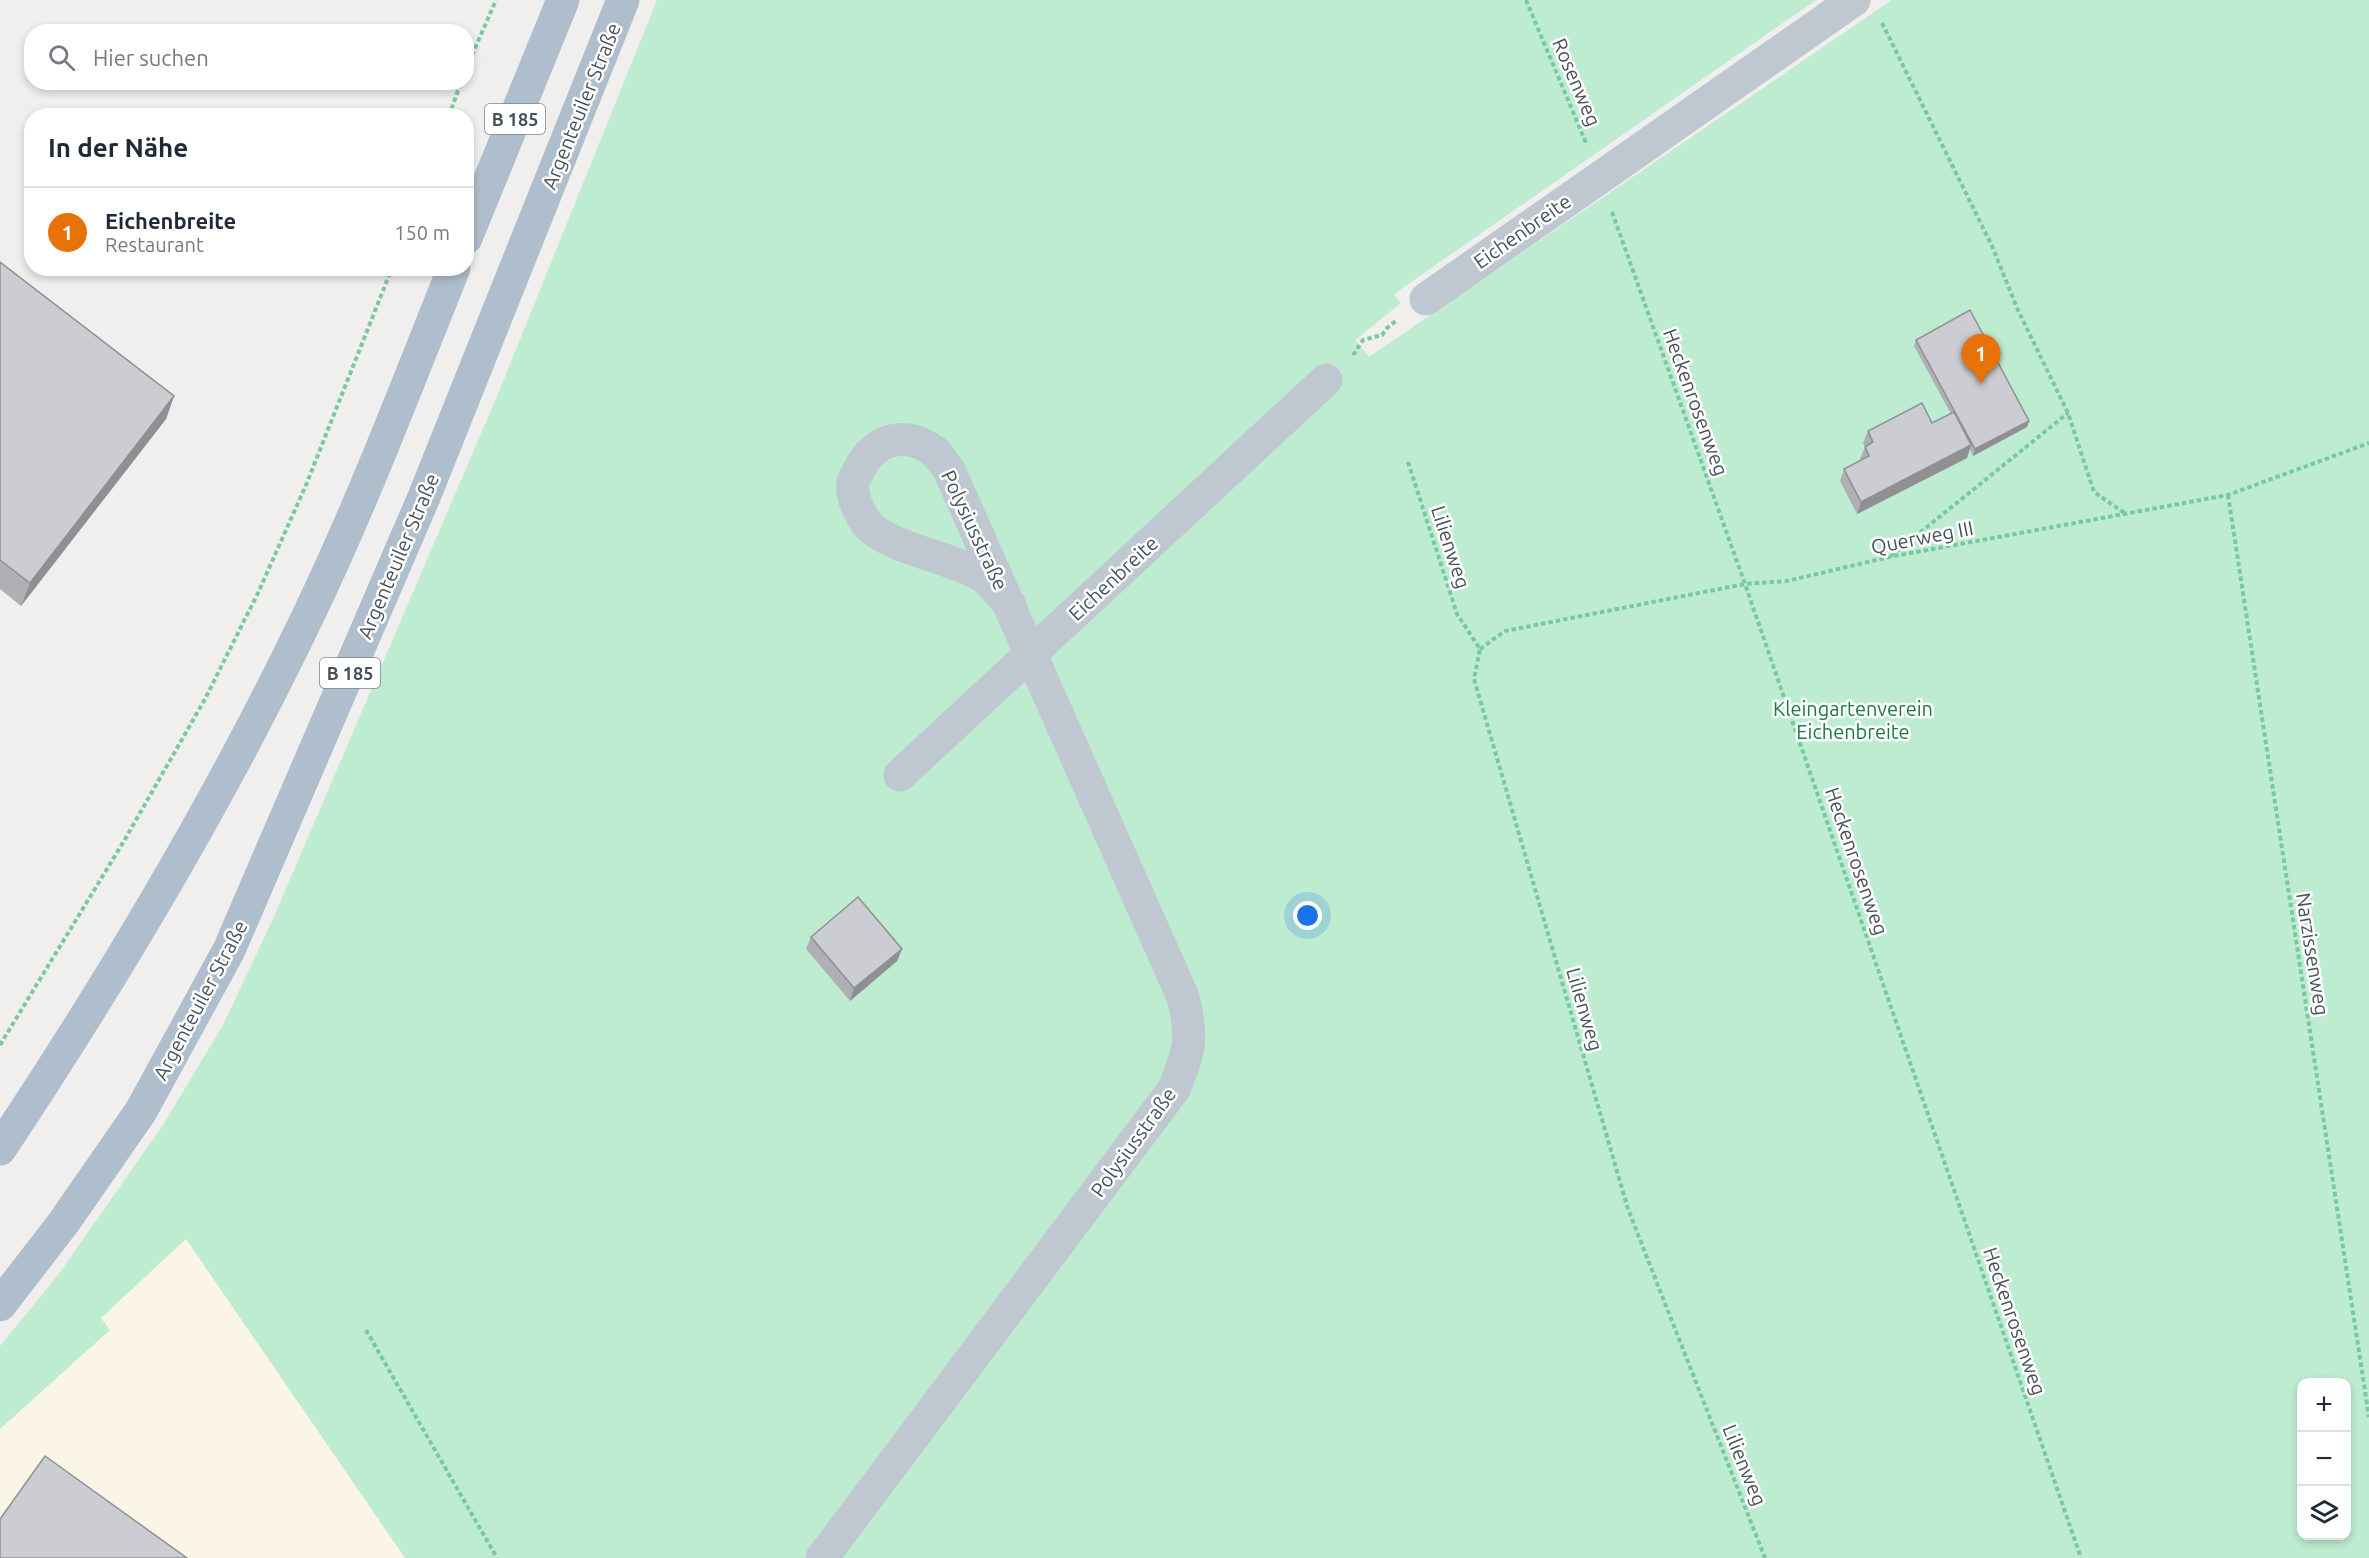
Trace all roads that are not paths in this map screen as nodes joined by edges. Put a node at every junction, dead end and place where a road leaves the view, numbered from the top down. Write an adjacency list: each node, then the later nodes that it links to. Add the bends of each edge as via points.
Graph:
1 (563, 0): 4 (main road, B 185)
2 (623, 0): 12 (main road, Argenteuiler Straße / B 185, via 419,508 229,950 141,1111)
3 (1866, 6): 6 (street, Eichenbreite, via 1600,176)
4 (474, 218)
5 (451, 276): 11 (main road, B 185, via 365,488 269,695 129,944)
6 (1426, 299)
7 (1326, 380): 9 (street, Eichenbreite)
8 (1010, 605): 8 (street, Polysiusstraße, via 949,470 936,453 916,442 894,440 874,447 853,482 855,502 866,524 886,538 983,576); 9 (street, Polysiusstraße)
9 (1032, 654): 10 (street, Eichenbreite); 13 (street, Polysiusstraße, via 1183,997 1190,1027 1188,1056 1174,1089)
10 (900, 775)
11 (0, 1149)
12 (0, 1305)
13 (822, 1558)

